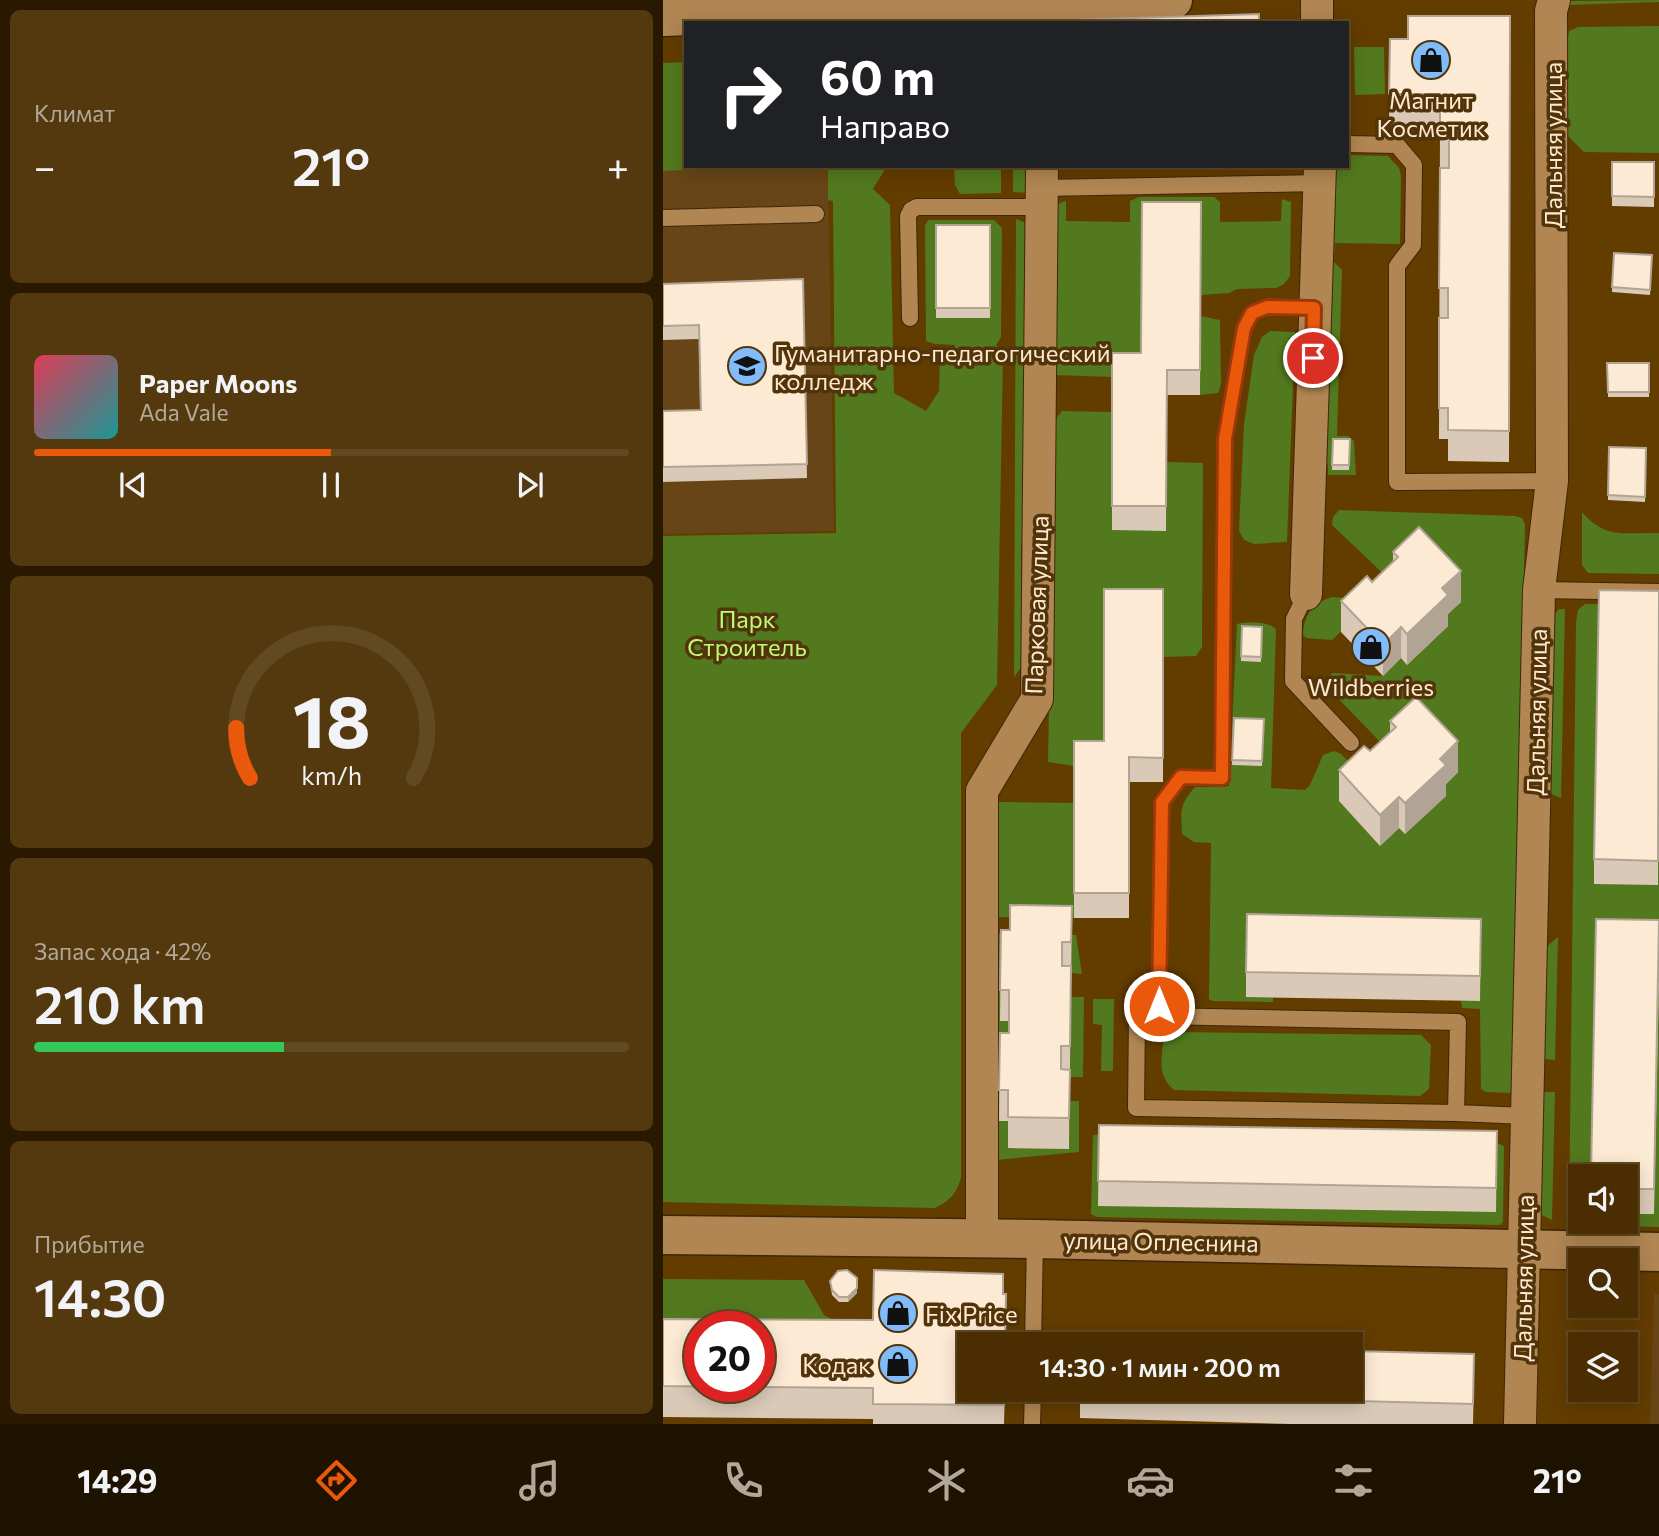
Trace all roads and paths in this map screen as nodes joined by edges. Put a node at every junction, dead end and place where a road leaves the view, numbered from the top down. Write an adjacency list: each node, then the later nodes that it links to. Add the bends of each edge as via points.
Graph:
1 (1173, 0): 6 (street)
2 (1316, 0): 8 (street)
3 (1554, 0): 16 (street, Дальняя улица)
4 (926, 4): 5 (street); 6 (street)
5 (791, 7): 7 (street)
6 (1044, 13)
7 (663, 17)
8 (1317, 21)
9 (1349, 144): 16 (lane, via 1397,145 1414,165 1413,245 1397,266 1397,482)
10 (1319, 175): 11 (lane); 14 (street)
11 (1042, 187): 15 (lane, via 911,210); 25 (street, Парковая улица, via 1036,699 982,791)
12 (816, 214): 13 (lane)
13 (663, 218)
14 (1314, 308): 19 (street); 21 (lane, via 1267,307 1252,313 1244,328 1225,439 1222,778 1181,777 1162,802)
15 (910, 318)
16 (1552, 481): 17 (street, Дальняя улица)
17 (1539, 590): 18 (lane); 23 (street, Дальняя улица)
18 (1659, 592)
19 (1306, 594): 20 (lane, via 1294,619 1293,681)
20 (1351, 743)
21 (1159, 1016): 22 (lane, via 1458,1021); 22 (lane, via 1137,1015 1135,1108)
22 (1456, 1113): 23 (lane)
23 (1527, 1115): 27 (street, Дальняя улица)
24 (663, 1236): 25 (street, улица Оплеснина)
25 (982, 1239): 26 (street, улица Оплеснина)
26 (1035, 1239): 27 (street, улица Оплеснина); 29 (lane)
27 (1524, 1248): 28 (street, улица Оплеснина); 32 (street, Дальняя улица)
28 (1659, 1252)
29 (1033, 1332)
30 (1033, 1402): 31 (lane)
31 (1032, 1424)
32 (1520, 1424)

